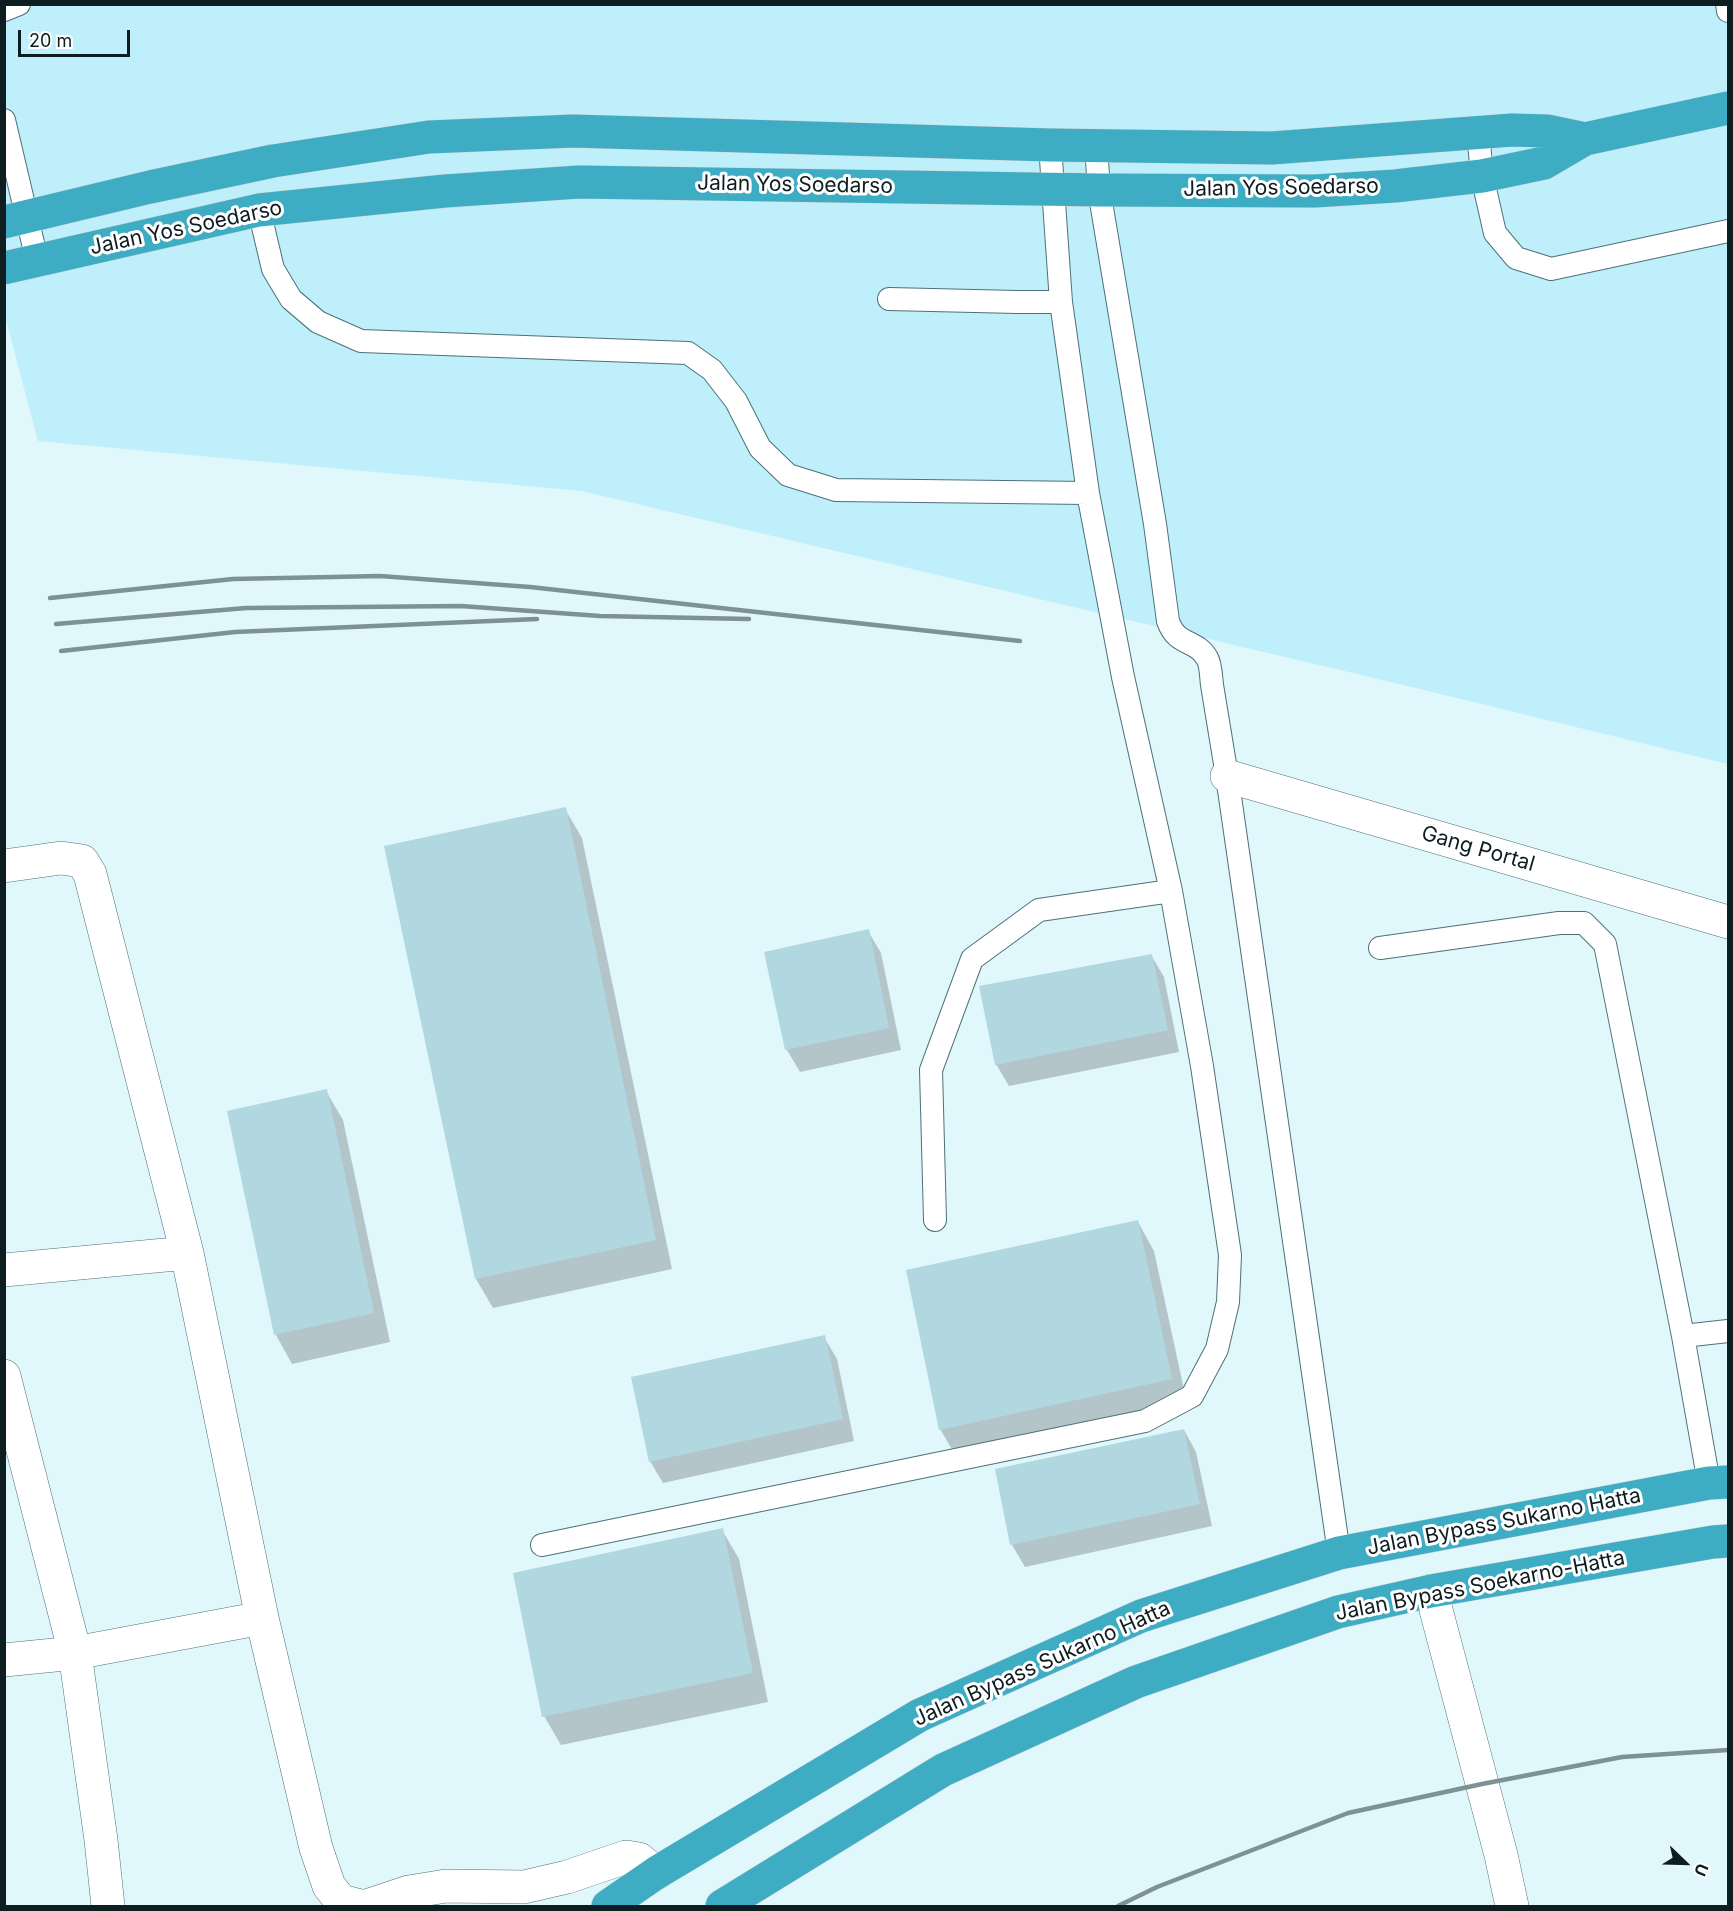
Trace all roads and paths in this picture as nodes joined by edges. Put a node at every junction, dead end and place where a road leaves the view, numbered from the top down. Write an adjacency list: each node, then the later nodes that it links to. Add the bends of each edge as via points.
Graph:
1 (19, 4): 3 (lane)
2 (1726, 4): 4 (lane)
3 (4, 10)
4 (1728, 11)
5 (1728, 108): 8 (highway, Jalan Yos Soedarso)
6 (4, 120): 15 (lane)
7 (1478, 131): 8 (highway, Jalan Yos Soedarso, via 1547,131); 10 (highway, Jalan Yos Soedarso, via 1272,148); 11 (lane)
8 (1585, 139): 11 (highway, Jalan Yos Soedarso, via 1544,163)
9 (1050, 145): 10 (highway, Jalan Yos Soedarso); 12 (lane); 15 (highway, Jalan Yos Soedarso, via 573,131 429,137 273,161)
10 (1096, 146): 13 (lane)
11 (1482, 176): 13 (highway, Jalan Yos Soedarso, via 1315,191); 16 (lane, via 1494,233 1516,258 1551,269)
12 (1053, 189): 13 (highway, Jalan Yos Soedarso); 14 (highway, Jalan Yos Soedarso, via 579,182); 20 (lane)
13 (1099, 190): 22 (lane, via 1168,621 1178,639 1198,648 1208,659)
14 (259, 210): 17 (highway, Jalan Yos Soedarso); 21 (lane, via 273,269 291,299 318,322 361,341 688,353 712,370 736,401 760,448 788,475 836,490)
15 (16, 219): 17 (lane)
16 (1728, 231)
17 (37, 260): 18 (highway, Jalan Yos Soedarso)
18 (4, 267)
19 (889, 299): 20 (lane)
20 (1061, 302): 21 (lane)
21 (1088, 493): 24 (lane, via 1123,677)
22 (1227, 776): 25 (street, Gang Portal); 36 (lane)
23 (4, 866): 28 (street, via 61,858 82,861 90,874)
24 (1171, 891): 27 (lane, via 1039,910 972,959 931,1070); 35 (lane, via 1230,1255 1228,1302 1217,1349 1192,1396 1145,1421)
25 (1728, 922)
26 (1380, 948): 31 (lane, via 1559,923 1584,923 1605,944)
27 (935, 1220)
28 (187, 1253): 29 (street); 38 (street)
29 (4, 1269)
30 (1728, 1331): 31 (lane)
31 (1683, 1336): 33 (lane)
32 (4, 1376): 39 (street)
33 (1719, 1483): 36 (highway, Jalan Bypass Sukarno Hatta)
34 (1728, 1541): 37 (highway, Jalan Bypass Soekarno-Hatta)
35 (542, 1545)
36 (1339, 1553): 41 (highway, Jalan Bypass Sukarno Hatta, via 1141,1616 920,1714)
37 (1431, 1592): 46 (highway, Jalan Bypass Soekarno-Hatta, via 1338,1612 1136,1682 943,1770); 47 (street)
38 (262, 1618): 39 (street); 43 (street, via 316,1848 329,1886 341,1901)
39 (75, 1653): 40 (street); 42 (street)
40 (4, 1660)
41 (656, 1873): 44 (street, via 639,1859 626,1857 524,1887 446,1886 409,1892); 45 (highway, Jalan Bypass Sukarno Hatta)
42 (108, 1906)
43 (360, 1906)
44 (367, 1906)
45 (608, 1906)
46 (722, 1906)
47 (1512, 1906)

